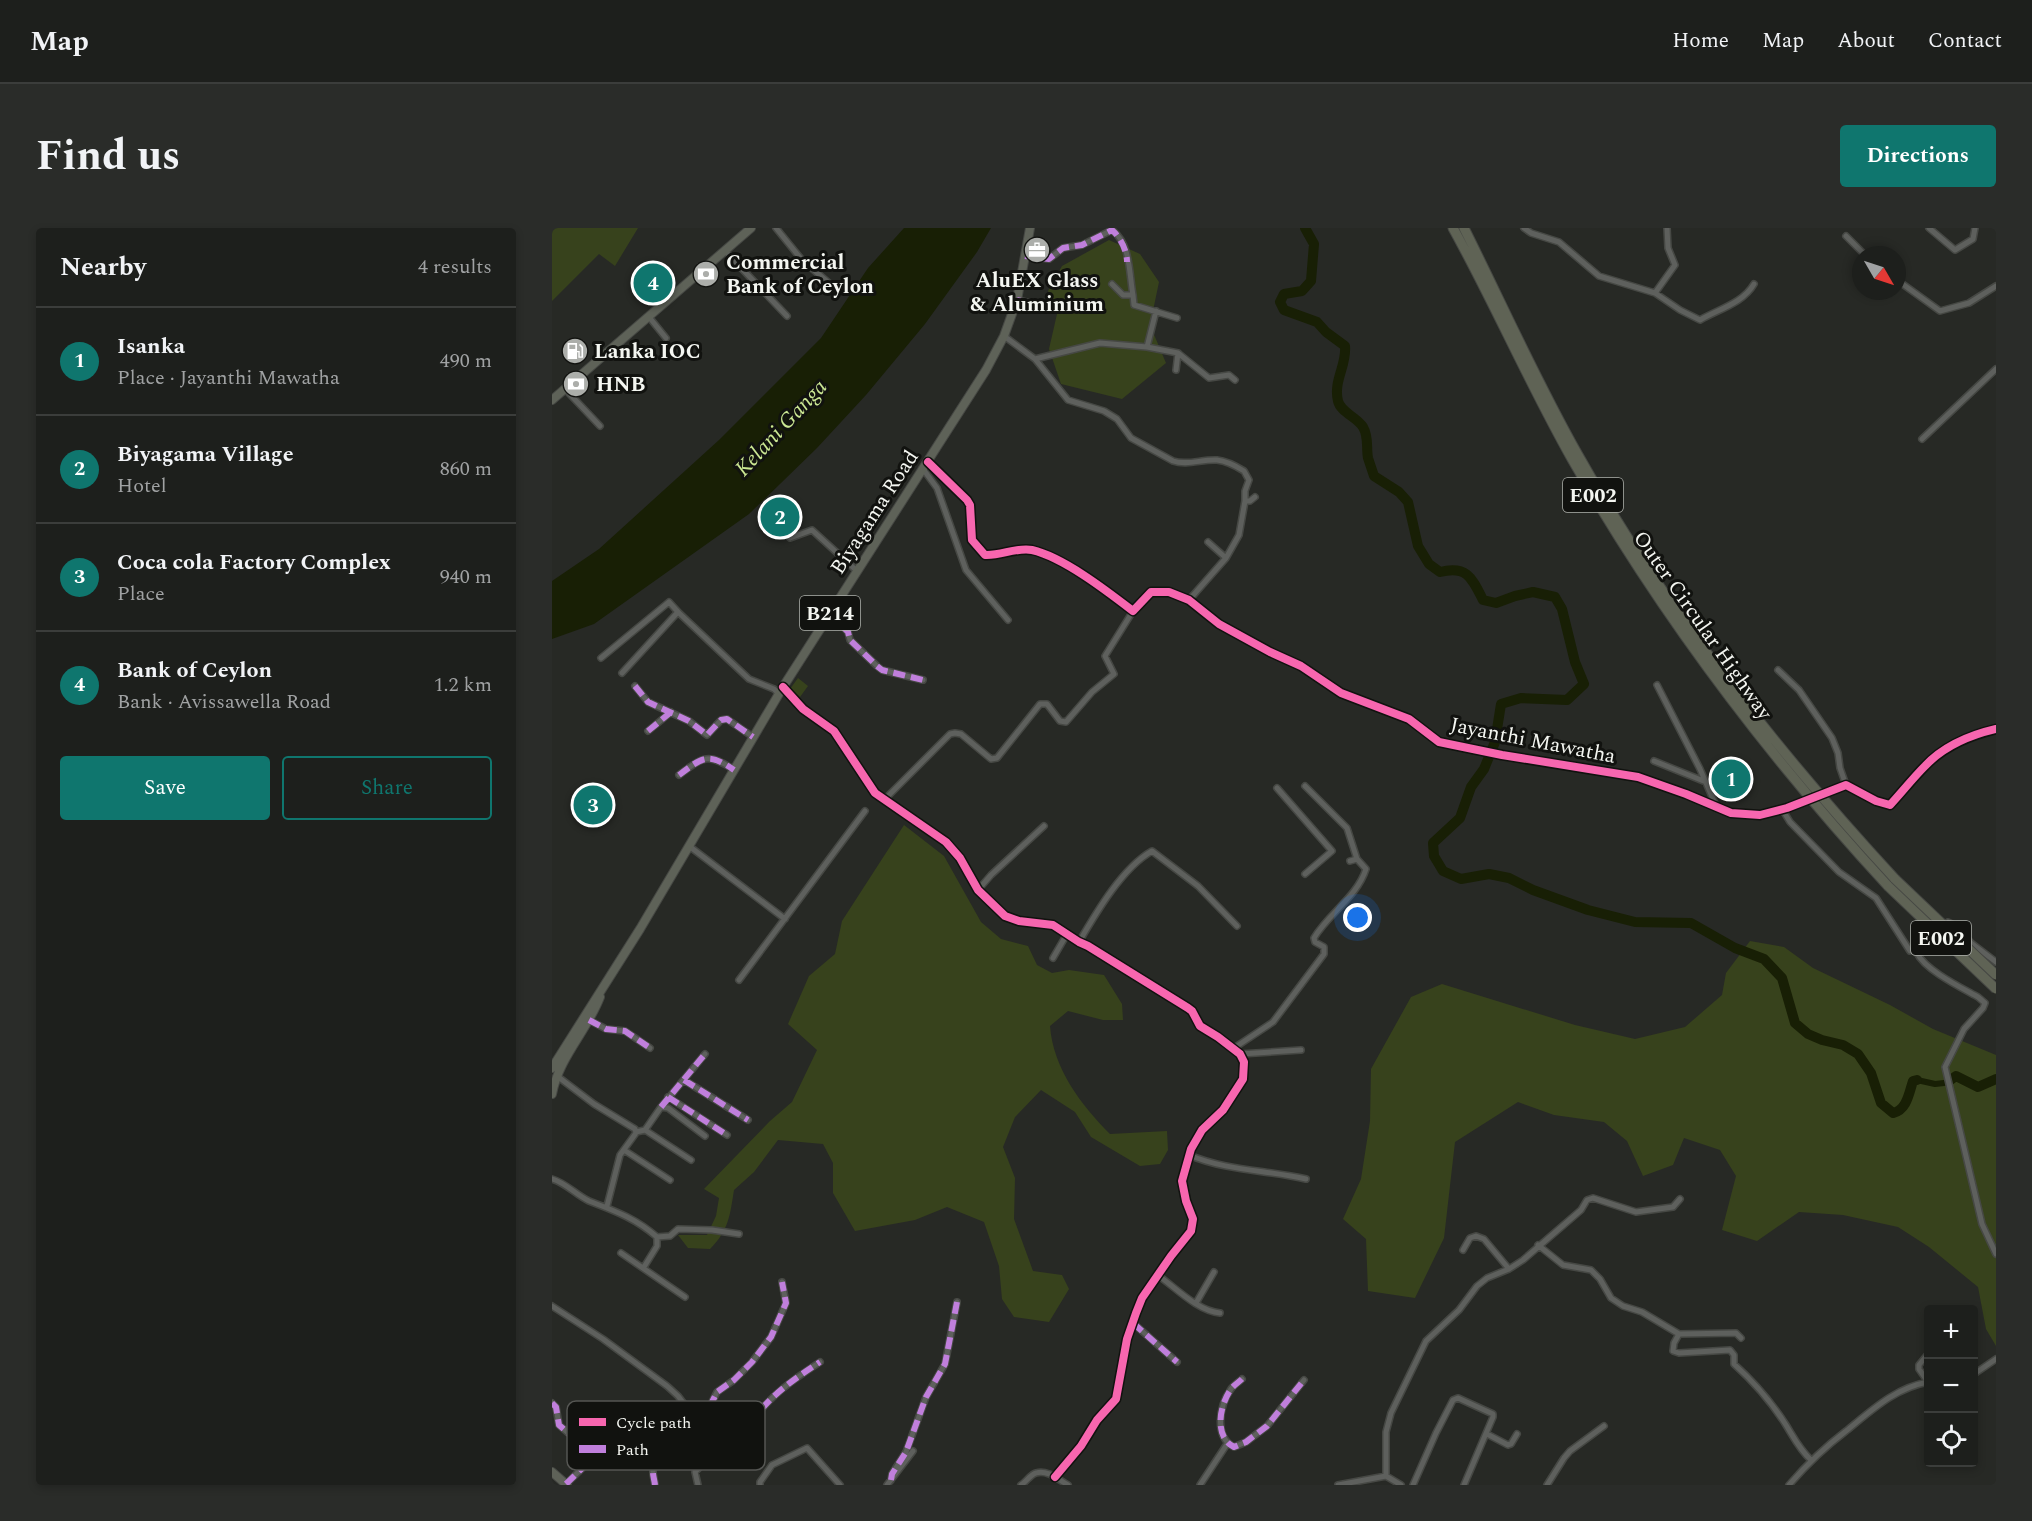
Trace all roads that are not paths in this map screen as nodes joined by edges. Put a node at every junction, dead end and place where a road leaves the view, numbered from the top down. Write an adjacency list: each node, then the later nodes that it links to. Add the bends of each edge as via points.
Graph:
1 (751, 228): 12 (main road)
2 (776, 228): 18 (street, via 802,260)
3 (1030, 228): 13 (main road, Biyagama Road / B214)
4 (1453, 228): 27 (highway, Outer Circular Highway / E002)
5 (1464, 228): 27 (highway, Outer Circular Highway / E002)
6 (1524, 228): 19 (street, via 1559,242 1599,276)
7 (1667, 228): 19 (street, via 1668,248 1675,265)
8 (1929, 228): 9 (street, via 1955,250 1973,239)
9 (1975, 228)
10 (1846, 237): 11 (street)
11 (1855, 246)
12 (725, 251): 24 (street); 25 (main road)
13 (1025, 256): 20 (street, via 1049,259 1063,248 1082,245 1112,230 1127,252); 21 (main road, Biyagama Road / B214)
14 (1112, 284): 20 (street, via 1123,295)
15 (1754, 284): 19 (street, via 1742,298 1700,320)
16 (1906, 286): 17 (street, via 1940,311 1970,303)
17 (1996, 286)
18 (836, 289)
19 (1655, 292)
20 (1133, 295): 23 (street, via 1134,305)
21 (1017, 300): 22 (street); 28 (main road, Biyagama Road / B214)
22 (1062, 310)
23 (1156, 311): 26 (street); 30 (street)
24 (787, 316)
25 (648, 317): 29 (street); 36 (main road)
26 (1177, 318)
27 (1512, 334): 79 (highway, Outer Circular Highway / E002, via 1593,479 1695,644)
28 (1004, 336): 32 (street); 40 (main road, Biyagama Road / B214)
29 (666, 338)
30 (1147, 347): 31 (street); 32 (street, via 1100,343)
31 (1178, 353): 34 (street); 35 (street, via 1209,378 1229,375)
32 (1035, 359): 42 (street, via 1068,400 1111,415 1131,438 1173,461 1224,461 1244,471 1249,480)
33 (1996, 369): 39 (street)
34 (1176, 370)
35 (1235, 380)
36 (565, 389): 37 (main road); 38 (street)
37 (552, 400)
38 (600, 426)
39 (1922, 439)
40 (926, 465): 46 (main road, Biyagama Road / B214); 48 (street, via 967,500 972,540 985,555 1032,550 1078,572); 51 (street, via 966,570)
41 (1255, 497): 42 (street)
42 (1245, 501): 45 (street, via 1241,528)
43 (783, 531): 46 (street, via 790,538 812,530)
44 (1208, 542): 45 (street)
45 (1226, 558): 47 (street)
46 (857, 571): 50 (main road, Biyagama Road / B214)
47 (1189, 600): 48 (street, Jayanthi Mawatha, via 1170,592 1151,592); 71 (street, Jayanthi Mawatha, via 1219,624 1301,666 1341,693 1408,719 1439,742 1638,777)
48 (1133, 611): 70 (street, via 1105,656 1114,674 1066,722 1060,722 1047,704 1040,704 997,758 991,759 961,734 950,734)
49 (679, 612): 52 (street, via 669,602); 54 (street); 58 (street, via 749,679)
50 (830, 613): 55 (street, via 848,632 850,640 882,670); 58 (main road, Biyagama Road / B214)
51 (1008, 620)
52 (601, 658)
53 (1778, 670): 67 (street, via 1799,690 1832,738)
54 (622, 672)
55 (923, 680)
56 (1657, 685): 66 (street)
57 (635, 686): 59 (street, via 648,702)
58 (781, 691): 62 (main road, Biyagama Road / B214); 70 (street, via 834,731 875,793)
59 (671, 712): 61 (street); 62 (street, via 707,735 727,719)
60 (1996, 729): 67 (street, via 1955,743 1926,765 1890,805)
61 (648, 731)
62 (753, 737): 64 (main road, Biyagama Road / B214)
63 (1654, 761): 66 (street)
64 (734, 770): 65 (street, via 710,758 698,761); 75 (main road, Biyagama Road / B214)
65 (679, 775)
66 (1706, 782): 71 (street)
67 (1846, 785): 72 (street, Jayanthi Mawatha, bridge)
68 (1305, 786): 76 (street, via 1347,828)
69 (1277, 788): 78 (street, via 1332,851)
70 (884, 800): 80 (street, via 946,842)
71 (1717, 808): 72 (street, Jayanthi Mawatha, via 1760,815)
72 (1784, 809): 85 (street, via 1790,822 1839,872 1876,898 1910,951)
73 (865, 811): 81 (street)
74 (1044, 826): 80 (street)
75 (689, 846): 81 (street); 90 (main road, Biyagama Road / B214)
76 (1357, 859): 77 (street); 94 (street, via 1366,869 1364,876 1314,938 1324,947 1324,954 1273,1022)
77 (1350, 861)
78 (1305, 874)
79 (1891, 883): 88 (highway, Outer Circular Highway / E002, bridge); 91 (highway, Outer Circular Highway / E002, bridge)
80 (978, 890): 83 (street, via 1012,920 1047,923)
81 (784, 919): 89 (street)
82 (1237, 926): 84 (street, via 1198,886 1152,851 1117,884)
83 (1067, 934): 84 (street); 86 (street)
84 (1079, 942): 94 (street, via 1188,1008 1200,1026)
85 (1919, 948): 87 (street, via 1948,922); 121 (street, via 1917,953 1927,965 1985,1003 1964,1029 1945,1067 1982,1224)
86 (1053, 958)
87 (1996, 962)
88 (1996, 975)
89 (739, 980)
90 (603, 988): 92 (main road, Biyagama Road / B214); 98 (main road, Biyagama Road / B214)
91 (1996, 989)
92 (589, 1020): 93 (street, via 606,1029 625,1031); 98 (main road, Biyagama Road / B214)
93 (650, 1048)
94 (1233, 1048): 97 (street)
95 (1302, 1050): 97 (street)
96 (705, 1054): 99 (street)
97 (1240, 1054): 109 (street, via 1244,1062 1243,1079 1223,1110 1202,1130)
98 (554, 1073): 100 (main road, B214); 105 (street)
99 (684, 1080): 101 (street); 103 (street)
100 (552, 1094)
101 (668, 1097): 102 (street); 106 (street)
102 (661, 1107): 104 (street); 107 (street, via 668,1108)
103 (748, 1120)
104 (645, 1130): 105 (street); 110 (street)
105 (636, 1132): 108 (street)
106 (727, 1135)
107 (705, 1137)
108 (624, 1150): 113 (street); 115 (street)
109 (1189, 1155): 112 (street, via 1240,1170); 125 (street, via 1182,1181 1193,1219 1191,1231)
110 (691, 1160)
111 (552, 1179): 115 (street)
112 (1306, 1179)
113 (670, 1180)
114 (1680, 1199): 118 (street, via 1673,1208 1636,1212 1593,1198)
115 (607, 1206): 117 (street)
116 (739, 1234): 117 (street, via 678,1229 669,1236)
117 (657, 1237): 122 (street, via 657,1246)
118 (1538, 1245): 123 (street); 133 (street, via 1563,1265 1591,1270 1611,1298)
119 (1462, 1250): 123 (street, via 1470,1238 1484,1239)
120 (621, 1253): 122 (street)
121 (1996, 1254)
122 (644, 1267): 127 (street)
123 (1509, 1269): 159 (street, via 1477,1286 1459,1310 1426,1341 1391,1413 1386,1432)
124 (1214, 1272): 129 (street)
125 (1159, 1276): 129 (street); 132 (street, via 1142,1298)
126 (782, 1282): 145 (street, via 786,1303 771,1337)
127 (685, 1297)
128 (957, 1302): 161 (street, via 945,1364 926,1397 906,1452)
129 (1196, 1303): 131 (street)
130 (552, 1306): 144 (street, via 667,1386)
131 (1220, 1313)
132 (1133, 1323): 138 (street); 160 (street, via 1116,1399)
133 (1679, 1334): 134 (street, via 1736,1333); 154 (street, via 1673,1351 1679,1353 1730,1350 1734,1364 1764,1395)
134 (1741, 1338)
135 (1996, 1359): 139 (street)
136 (1924, 1360): 140 (street, via 1919,1365)
137 (820, 1362): 147 (street, via 788,1383)
138 (1177, 1362)
139 (1978, 1371)
140 (1924, 1374)
141 (1242, 1379): 152 (street, via 1222,1407 1221,1434)
142 (1304, 1380): 152 (street, via 1246,1443 1234,1447)
143 (1924, 1383): 154 (street, via 1902,1390 1875,1406)
144 (680, 1401)
145 (712, 1401)
146 (552, 1403): 149 (street, via 559,1425)
147 (765, 1406)
148 (1604, 1426): 174 (street, via 1563,1458)
149 (567, 1432)
150 (1487, 1434): 151 (street, via 1508,1445); 172 (street, via 1493,1414 1458,1398 1454,1400); 173 (street)
151 (1517, 1434)
152 (1227, 1443): 169 (street)
153 (913, 1451): 161 (street)
154 (1811, 1460): 175 (street)
155 (580, 1470): 162 (street)
156 (653, 1470): 163 (street)
157 (697, 1470): 164 (street)
158 (552, 1472): 162 (main road)
159 (1386, 1476): 170 (street); 171 (street)
160 (1054, 1477): 167 (street, via 1034,1473); 168 (street)
161 (889, 1482)
162 (566, 1484)
163 (656, 1485)
164 (698, 1485)
165 (760, 1485): 166 (street, via 772,1465 807,1448)
166 (840, 1485)
167 (1021, 1485)
168 (1068, 1485)
169 (1200, 1485)
170 (1338, 1485)
171 (1401, 1485)
172 (1413, 1485)
173 (1464, 1485)
174 (1547, 1485)
175 (1789, 1485)

